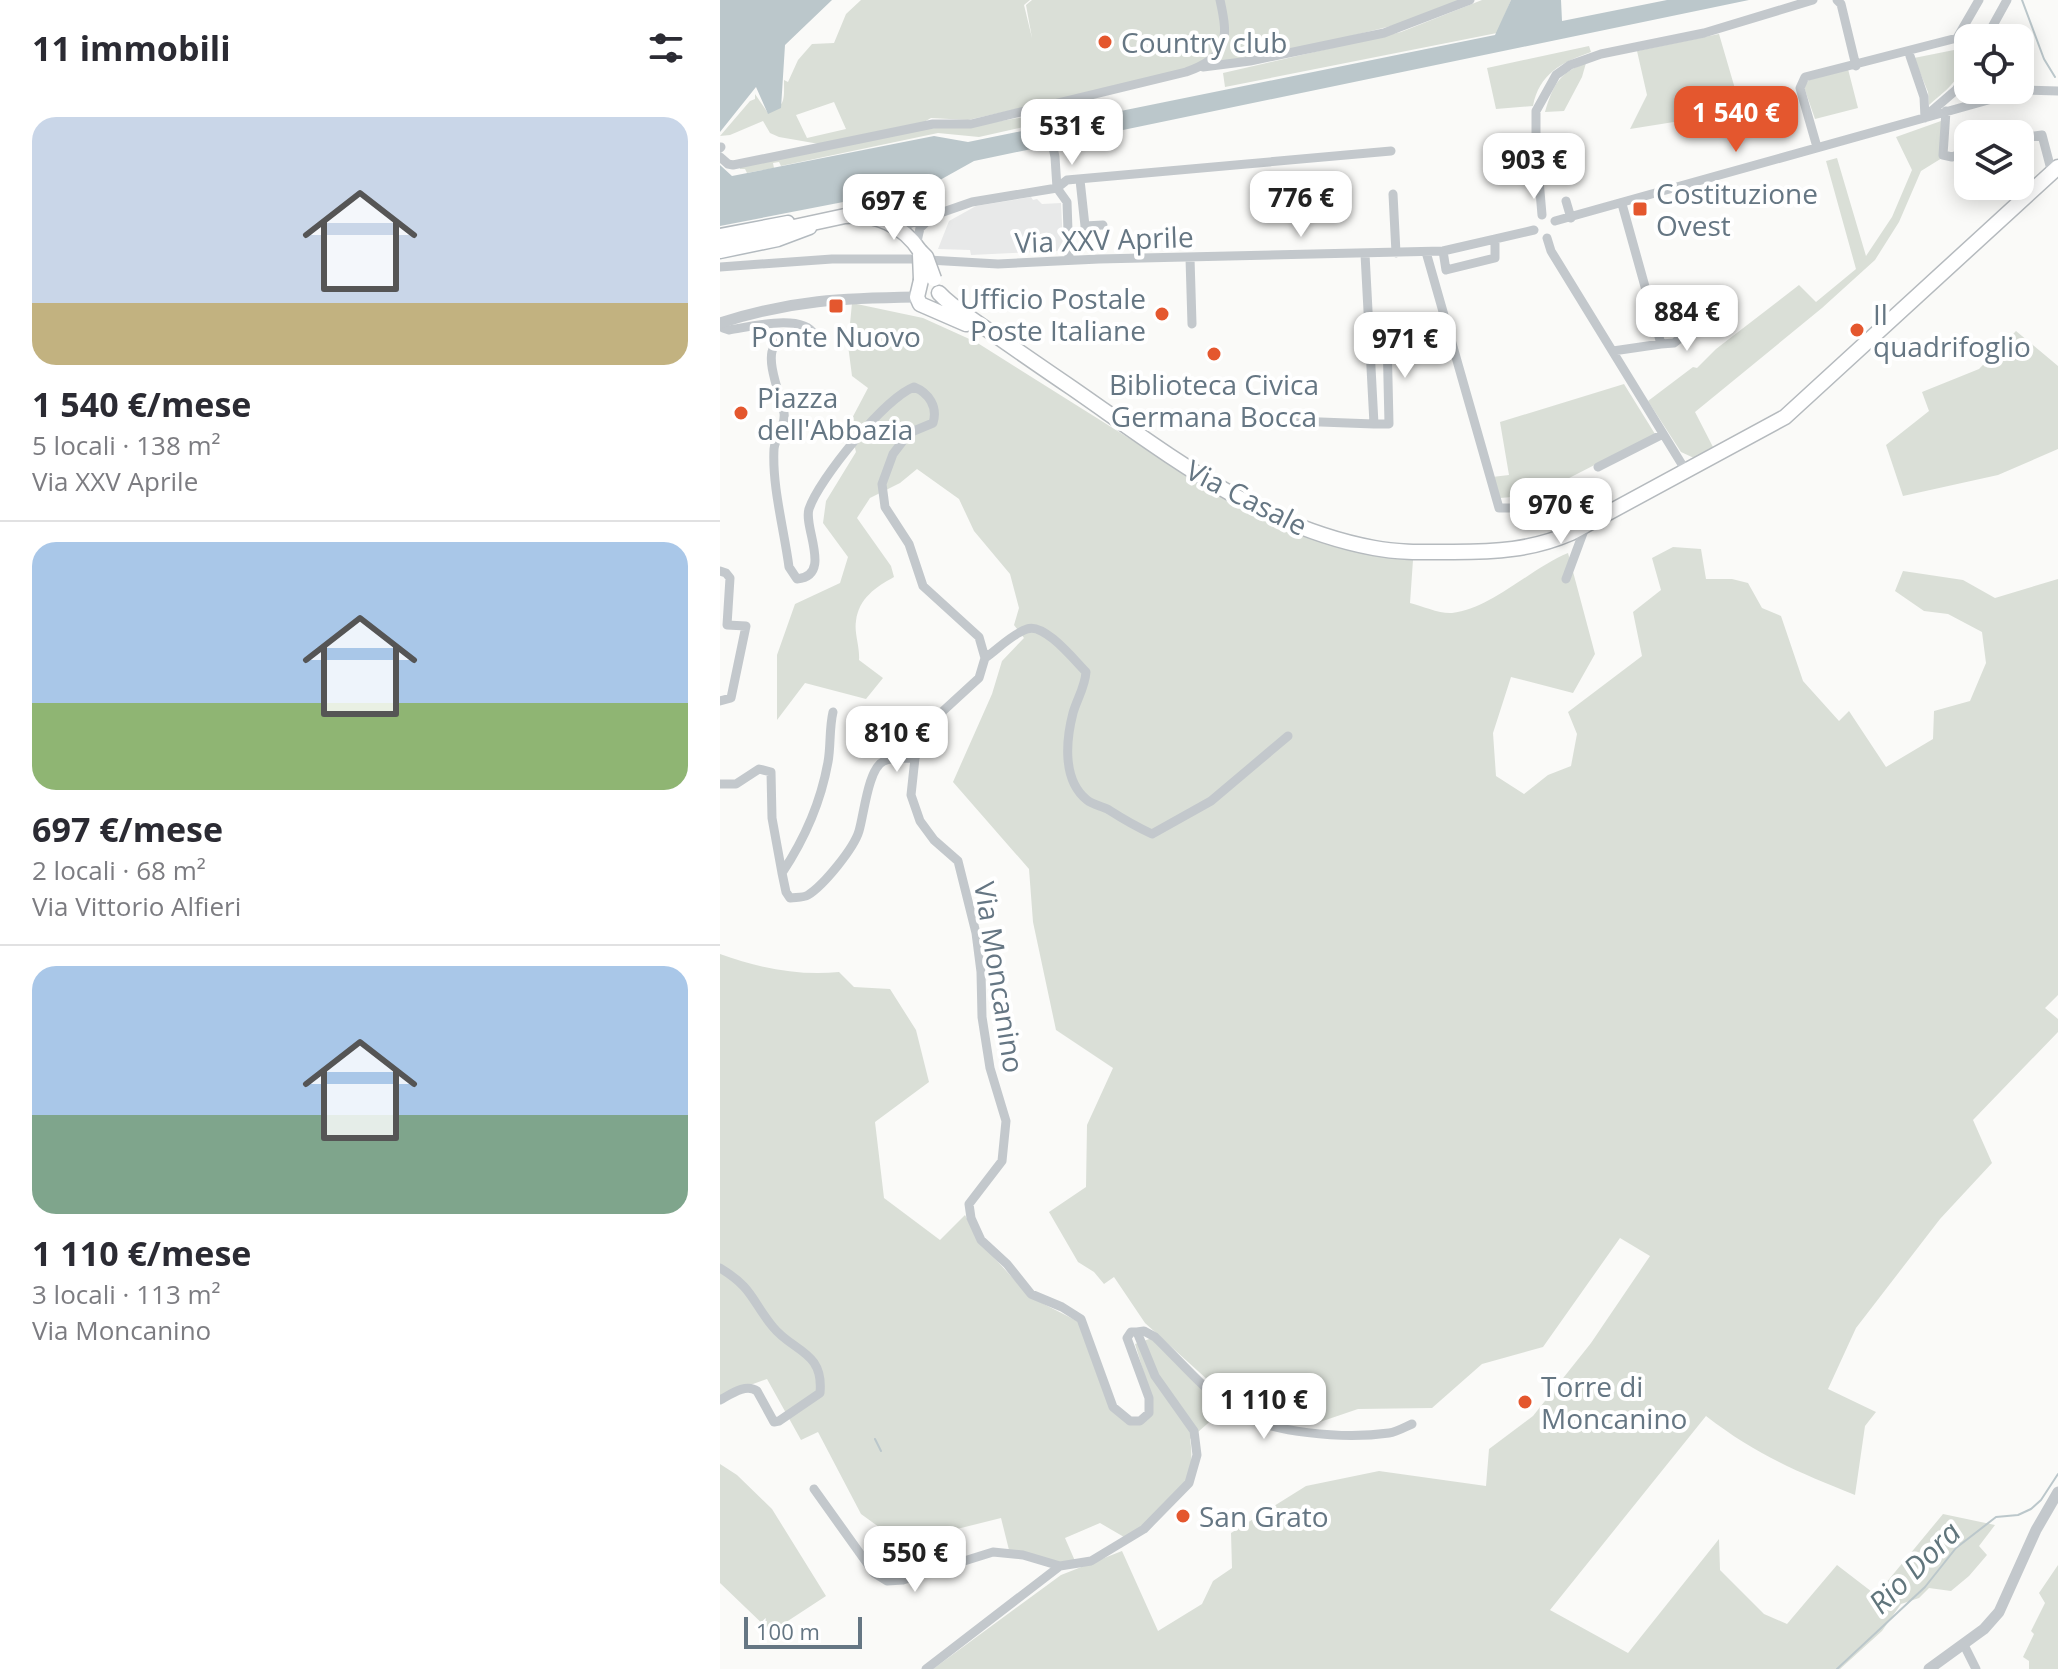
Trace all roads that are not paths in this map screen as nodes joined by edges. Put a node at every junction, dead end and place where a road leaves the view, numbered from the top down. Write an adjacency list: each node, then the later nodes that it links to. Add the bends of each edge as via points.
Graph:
1 (1220, 0): 10 (street, via 1227,37 1218,55)
2 (1470, 0): 10 (street, via 1384,33)
3 (1813, 0): 32 (street, via 1704,33 1601,54 1556,75 1536,111)
4 (1837, 0): 9 (street)
5 (1979, 0): 9 (street, via 1957,38)
6 (2007, 0): 7 (street)
7 (1994, 24)
8 (1910, 56): 17 (street)
9 (1856, 66): 21 (street, via 1801,81)
10 (1199, 68): 15 (street)
11 (2034, 90): 13 (street)
12 (1954, 91): 17 (street)
13 (2058, 91)
14 (1972, 104): 16 (street)
15 (1045, 108): 24 (street, via 971,124 933,124 733,165); 27 (street)
16 (1946, 111): 17 (street); 23 (street, via 1943,155)
17 (1925, 118): 21 (street)
18 (2051, 134): 20 (street)
19 (2034, 136): 20 (street, via 2042,135)
20 (2044, 143): 25 (street)
21 (1817, 147): 30 (street)
22 (1391, 151): 26 (street)
23 (1954, 156)
24 (720, 157)
25 (2055, 170): 66 (main road, Via Casale, via 1785,417)
26 (1080, 180): 27 (street, via 1067,180); 36 (street, via 1085,226)
27 (1057, 188): 31 (street, via 999,196); 50 (street, via 1067,202)
28 (1393, 194): 47 (street)
29 (1566, 201): 33 (street)
30 (1622, 204): 33 (street); 58 (street)
31 (937, 214): 37 (street); 43 (street, via 920,228)
32 (1542, 215): 35 (street); 38 (street)
33 (1571, 218): 35 (street)
34 (831, 219): 37 (main road, via 862,216); 39 (main road, via 794,220); 42 (main road); 45 (main road, via 778,240)
35 (1555, 221): 40 (street, via 1555,231)
36 (1103, 225)
37 (897, 228): 43 (main road)
38 (1534, 230): 40 (street); 41 (street, Via XXV Aprile)
39 (720, 235)
40 (1547, 238): 59 (street)
41 (1495, 239): 44 (street, Via XXV Aprile); 44 (street, via 1495,258 1446,270)
42 (720, 243)
43 (918, 248): 52 (main road, bridge)
44 (1443, 251): 46 (street, Via XXV Aprile)
45 (720, 252)
46 (1426, 252): 47 (street, Via XXV Aprile); 67 (street, via 1499,508)
47 (1396, 253): 48 (street, Via XXV Aprile)
48 (1365, 254): 49 (street, Via XXV Aprile); 57 (street)
49 (1190, 258): 50 (street, Via XXV Aprile); 54 (street)
50 (1069, 260): 51 (street, Via XXV Aprile, via 998,264 832,259)
51 (720, 267)
52 (928, 288): 53 (street, via 813,300); 56 (main road); 56 (main road, via 938,301 930,307)
53 (720, 323): 71 (street, via 729,330 791,322 808,326 814,334 808,345 780,341 771,358 784,416 774,446 775,470 789,567 797,579 814,566 808,513 827,475 902,394 914,387 926,393 935,418 930,426 909,433 893,454 882,484 885,507 909,544 923,586 979,637)
54 (1192, 324)
55 (1697, 325): 58 (street, via 1688,336)
56 (989, 333): 68 (main road, Via Casale, via 1242,501 1328,537 1389,550 1489,552 1546,544)
57 (1369, 334): 60 (street); 61 (street, via 1387,336)
58 (1661, 344): 59 (street)
59 (1613, 351): 64 (street)
60 (1372, 379): 61 (street); 63 (street)
61 (1388, 379): 63 (street, via 1389,424)
62 (1294, 421): 63 (street)
63 (1374, 424)
64 (1663, 434): 65 (street); 66 (street)
65 (1598, 467)
66 (1686, 471): 68 (main road, Via Casale)
67 (1541, 504)
68 (1586, 525): 70 (street)
69 (720, 571): 72 (street, via 730,578 727,625 746,626 731,698)
70 (1566, 579)
71 (985, 658): 74 (street, via 1033,627 1086,672 1067,750 1072,778 1090,803 1152,834 1211,801); 75 (street, Via Moncanino, via 979,678 928,729)
72 (720, 701)
73 (833, 712): 77 (street, via 824,780 798,849)
74 (1288, 736)
75 (915, 758): 77 (street, via 885,760 877,766 859,832 821,884 806,896 790,898); 79 (street, Via Moncanino, via 911,795 920,821 958,861 976,933 990,1068 1006,1121 1002,1161 969,1204 971,1218 981,1240 1031,1294 1081,1319 1113,1407 1130,1421 1149,1413 1149,1398 1127,1338)
76 (720, 784): 77 (street, via 736,784 759,769 771,772)
77 (782, 873)
78 (720, 1268): 80 (street, via 752,1293 774,1329 813,1362 822,1382 820,1393 774,1422 753,1387)
79 (1137, 1332): 81 (street, via 1155,1337 1231,1409 1268,1425 1356,1434 1391,1433); 84 (street, via 1155,1376 1194,1431 1197,1455 1189,1483 1144,1529 1091,1561)
80 (720, 1400)
81 (1412, 1424)
82 (814, 1489): 84 (street, via 874,1573 887,1581 993,1552)
83 (2058, 1492): 85 (street, via 1999,1612)
84 (1060, 1566): 86 (street)
85 (1958, 1649): 87 (street); 88 (street)
86 (926, 1669)
87 (1929, 1669)
88 (1976, 1669)

